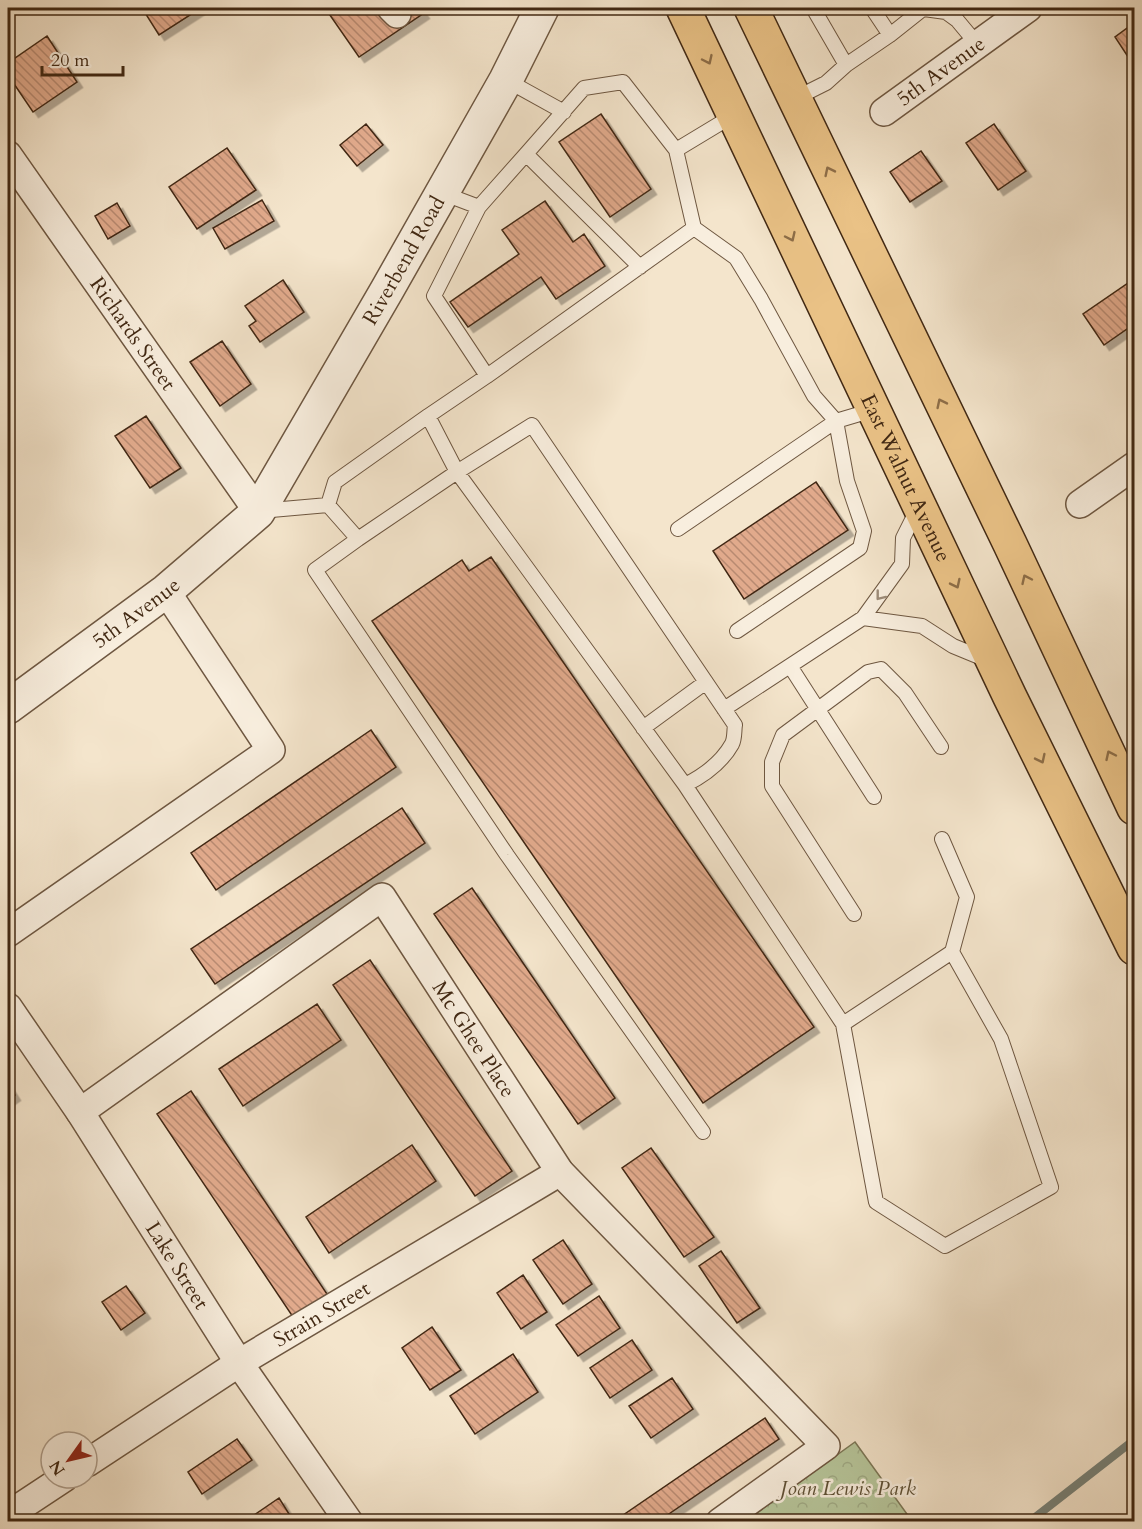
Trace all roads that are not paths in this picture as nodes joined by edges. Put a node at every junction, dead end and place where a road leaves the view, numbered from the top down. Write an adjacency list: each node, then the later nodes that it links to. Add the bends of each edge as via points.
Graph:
1 (542, 8): 11 (street, Riverbend Road)
2 (683, 8): 15 (main road, East Walnut Avenue, one-way to 15)
3 (751, 8): 12 (main road)
4 (813, 8): 10 (lane)
5 (872, 8): 8 (lane)
6 (924, 8): 8 (lane); 9 (lane, via 946,12)
7 (1028, 8): 9 (street, 5th Avenue)
8 (890, 35): 10 (lane)
9 (977, 44): 14 (street, 5th Avenue)
10 (846, 65): 12 (lane, via 826,83)
11 (506, 80): 13 (lane); 19 (street, Riverbend Road)
12 (794, 99): 48 (main road, one-way to 12)
13 (564, 112): 16 (lane, via 584,88 623,82); 17 (lane)
14 (884, 112)
15 (734, 115): 16 (lane); 24 (main road, East Walnut Avenue, one-way to 24)
16 (676, 150): 21 (lane)
17 (526, 154): 20 (lane); 22 (lane)
18 (8, 156): 32 (street, Richards Street)
19 (442, 193): 20 (lane); 32 (street, Riverbend Road)
20 (479, 207): 23 (lane, via 434,296)
21 (694, 228): 22 (lane); 26 (lane, via 736,258 814,396)
22 (640, 267): 23 (lane)
23 (487, 376): 25 (lane)
24 (873, 410): 26 (lane); 31 (main road, East Walnut Avenue)
25 (428, 416): 28 (lane); 30 (lane, via 335,482)
26 (836, 421): 33 (lane); 37 (lane, via 847,481 864,531 860,548)
27 (1134, 466): 29 (street)
28 (457, 472): 34 (lane); 40 (lane, via 532,425); 44 (lane)
29 (1080, 504)
30 (328, 505): 32 (lane); 34 (lane)
31 (919, 506): 36 (lane, one-way to 36, via 903,538 902,564); 38 (main road, East Walnut Avenue, one-way to 38)
32 (258, 512): 35 (street, 5th Avenue)
33 (678, 529)
34 (358, 539): 57 (lane, via 315,570 507,855)
35 (166, 591): 41 (street, 5th Avenue); 51 (street, via 271,750)
36 (863, 618): 38 (lane, via 922,626 953,646); 39 (lane)
37 (737, 631)
38 (994, 664): 52 (main road, East Walnut Avenue, one-way to 52)
39 (790, 666): 42 (lane); 43 (lane)
40 (706, 682): 42 (lane); 44 (lane)
41 (8, 707)
42 (724, 709): 46 (lane, via 735,724 733,742 718,761)
43 (817, 710): 45 (lane, via 868,672 881,669 905,693); 47 (lane); 50 (lane, via 783,735 772,762 772,786)
44 (643, 728): 46 (lane)
45 (941, 747)
46 (685, 785): 55 (lane)
47 (873, 797)
48 (1134, 808)
49 (942, 839): 53 (lane, via 967,897)
50 (854, 914)
51 (8, 933)
52 (1134, 948)
53 (952, 952): 55 (lane); 55 (lane, via 1001,1039 1051,1187 945,1246 876,1202)
54 (8, 1007): 56 (street, Lake Street)
55 (843, 1024)
56 (80, 1112): 58 (street, Mc Ghee Place, via 382,897); 59 (street, Lake Street)
57 (703, 1132)
58 (560, 1172): 59 (street, Strain Street); 64 (street, Mc Ghee Place, via 826,1446)
59 (239, 1363): 60 (street, Strain Street); 63 (street, Lake Street)
60 (99, 1455)
61 (46, 1490): 62 (street)
62 (8, 1515)
63 (350, 1521)
64 (720, 1521)

